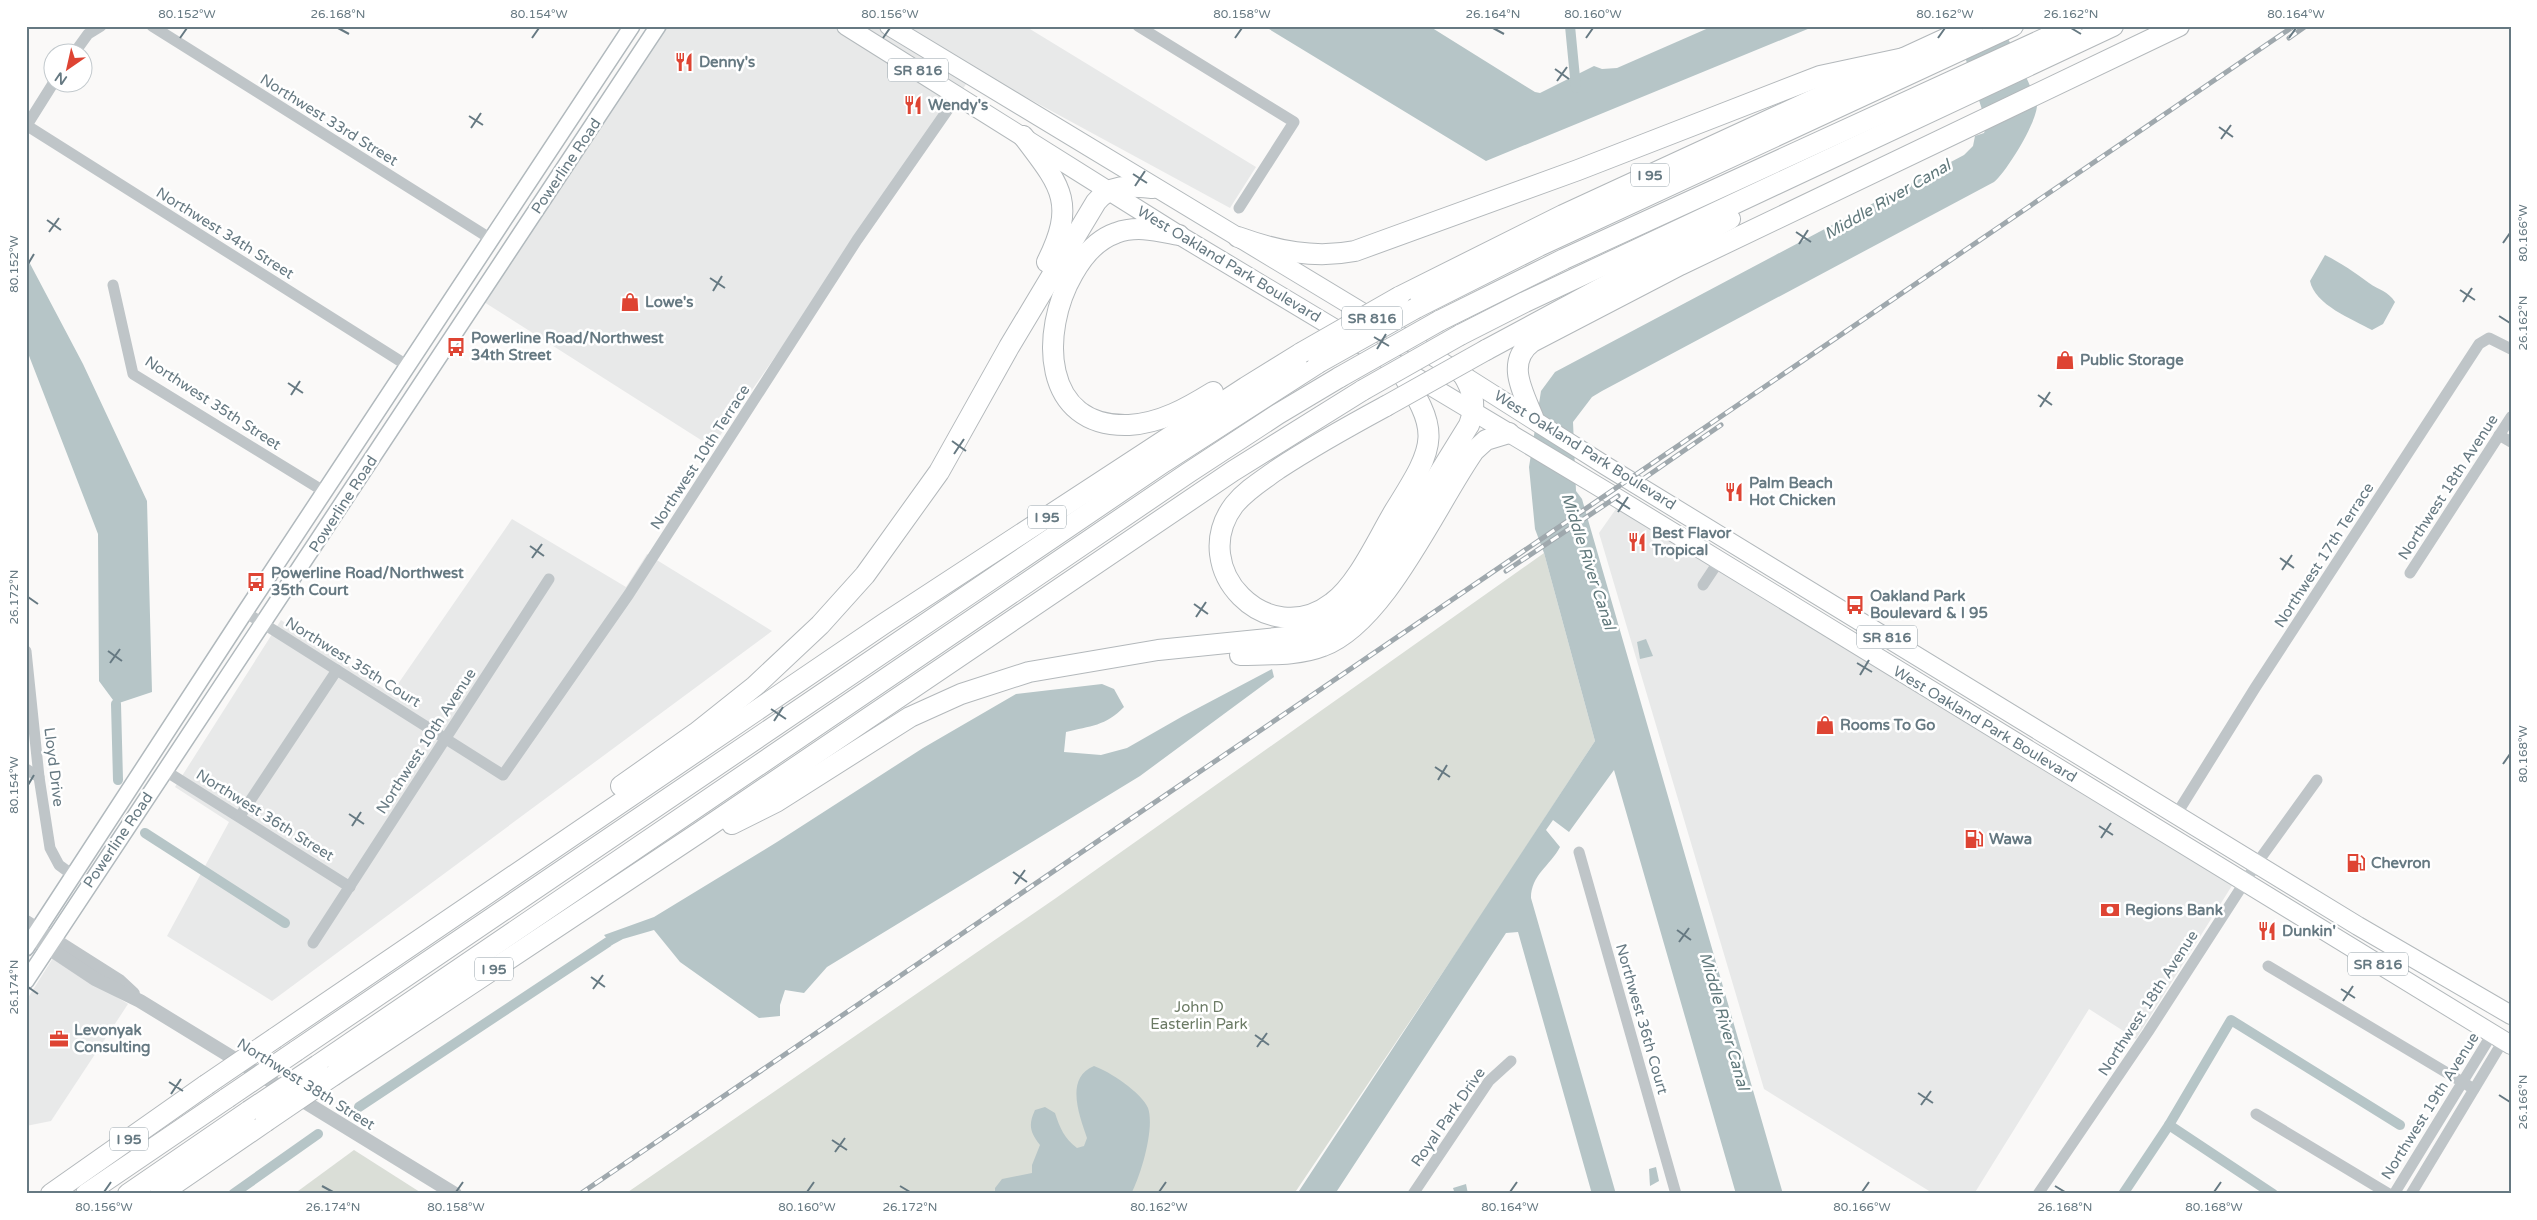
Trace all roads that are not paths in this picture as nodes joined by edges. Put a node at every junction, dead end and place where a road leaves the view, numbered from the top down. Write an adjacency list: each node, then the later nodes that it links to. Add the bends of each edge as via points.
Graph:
1 (101, 26): 13 (street)
2 (152, 26): 32 (street, Northwest 33rd Street)
3 (632, 26): 22 (main road, Powerline Road)
4 (658, 26): 25 (main road, Powerline Road)
5 (846, 26): 19 (main road, West Oakland Park Boulevard / SR 816)
6 (889, 26): 18 (main road, West Oakland Park Boulevard / SR 816)
7 (1138, 26): 28 (street, via 1294,122)
8 (2072, 26): 15 (highway)
9 (2113, 26): 15 (highway, I 95)
10 (2179, 26): 44 (highway, via 1680,265 1532,342 1521,354 1516,368)
11 (2010, 28): 12 (highway)
12 (1964, 37): 14 (highway, I 95); 77 (highway, bridge, via 1416,308 1318,363 1164,462)
13 (82, 42)
14 (1904, 58): 31 (highway, via 1820,76 1597,164 1360,249 1327,255 1301,254); 37 (highway, I 95, bridge, via 1571,211 1399,298)
15 (2021, 59): 16 (highway, I 95)
16 (1977, 79): 24 (highway, I 95); 66 (highway, bridge, via 1564,259 1438,321 1340,377 1196,468)
17 (48, 92): 20 (street)
18 (997, 92): 19 (main road, via 975,90); 26 (main road, West Oakland Park Boulevard / SR 816)
19 (958, 95): 21 (main road, West Oakland Park Boulevard / SR 816); 67 (street, Northwest 10th Terrace, via 858,240 630,594 503,775)
20 (27, 125): 39 (street, Northwest 34th Street)
21 (1023, 136): 27 (main road, West Oakland Park Boulevard / SR 816); 35 (highway, via 1053,176 1062,199 1063,214 1056,243)
22 (555, 143): 23 (main road, Powerline Road); 25 (main road, via 554,159)
23 (541, 163): 29 (main road, via 541,185); 32 (main road, Powerline Road)
24 (1803, 171): 38 (highway, bridge, via 1730,220 1486,350 1386,406 1277,470 1243,494 1230,511 1221,538 1221,559 1229,582 1248,603 1275,616 1312,614 1338,599 1359,570 1420,470 1427,450 1429,429 1426,415 1418,397); 59 (highway, I 95, bridge, via 1460,335 1363,390 1262,451)
25 (561, 173): 29 (main road, Powerline Road)
26 (1153, 188): 27 (highway, via 1125,186); 31 (main road, West Oakland Park Boulevard / SR 816)
27 (1108, 190): 30 (main road, West Oakland Park Boulevard / SR 816); 35 (highway, via 1091,208)
28 (1238, 208)
29 (535, 213): 41 (main road, Powerline Road)
30 (1179, 235): 37 (highway, via 1146,229 1118,232 1097,243 1078,266 1059,305 1051,354 1057,380 1075,406 1103,422 1128,425 1150,422 1174,414 1219,388); 38 (main road, West Oakland Park Boulevard / SR 816)
31 (1238, 237): 40 (main road, West Oakland Park Boulevard / SR 816)
32 (490, 239): 34 (main road, Powerline Road)
33 (114, 285): 49 (street, Northwest 35th Street, via 133,374)
34 (428, 335): 39 (main road, Powerline Road); 41 (main road, via 422,360)
35 (1009, 347): 80 (highway, via 930,486 881,555 835,609 786,658 726,710 595,804)
36 (2511, 349): 73 (street, Northwest 17th Terrace, via 2489,338 2479,344)
37 (1301, 353): 68 (highway, I 95, via 922,598)
38 (1396, 364): 43 (main road, West Oakland Park Boulevard / SR 816)
39 (408, 366): 42 (main road, via 410,383); 49 (main road, Powerline Road)
40 (1462, 373): 43 (highway, via 1472,393); 44 (main road, West Oakland Park Boulevard / SR 816)
41 (427, 376): 42 (main road, Powerline Road)
42 (404, 410): 57 (main road, Powerline Road)
43 (1473, 411): 46 (main road, West Oakland Park Boulevard / SR 816); 62 (highway, via 1467,430 1369,588 1338,621 1306,635 1158,650)
44 (1533, 417): 50 (main road, West Oakland Park Boulevard / SR 816)
45 (2511, 417): 47 (street, Northwest 18th Avenue)
46 (1514, 435): 52 (main road, West Oakland Park Boulevard / SR 816); 62 (highway, via 1490,438 1478,446 1379,600 1363,620 1322,647 1294,652)
47 (2499, 435): 48 (street); 53 (street, Northwest 18th Avenue)
48 (2511, 442)
49 (325, 492): 56 (main road, Powerline Road)
50 (1704, 526): 51 (main road, West Oakland Park Boulevard / SR 816); 52 (main road, via 1717,541)
51 (1753, 556): 52 (main road, via 1737,553); 58 (main road, West Oakland Park Boulevard / SR 816)
52 (1719, 561): 55 (street); 60 (main road, West Oakland Park Boulevard / SR 816)
53 (2410, 573)
54 (549, 579): 67 (street, Northwest 10th Avenue)
55 (1703, 585)
56 (245, 612): 57 (street, Northwest 35th Court); 81 (main road, Powerline Road)
57 (264, 624): 63 (street, Northwest 35th Court); 70 (main road, Powerline Road)
58 (1898, 644): 60 (main road, via 1888,650); 64 (main road, West Oakland Park Boulevard / SR 816)
59 (967, 650): 66 (highway); 78 (highway, I 95)
60 (1864, 650): 65 (main road, West Oakland Park Boulevard / SR 816)
61 (26, 651): 71 (street, Lloyd Drive)
62 (1081, 664): 78 (highway, via 1012,677 942,702 896,726 776,802)
63 (337, 670): 67 (street, Northwest 35th Court); 74 (street)
64 (1988, 699): 65 (main road, via 1967,700); 73 (main road, West Oakland Park Boulevard / SR 816)
65 (1957, 707): 75 (main road, West Oakland Park Boulevard / SR 816)
66 (834, 714): 92 (highway)
67 (446, 738): 83 (street, Northwest 10th Avenue)
68 (692, 754): 77 (highway); 80 (highway, I 95)
69 (26, 769): 71 (street)
70 (164, 770): 74 (street, Northwest 36th Street); 85 (main road, Powerline Road)
71 (40, 777): 81 (street, Lloyd Drive, via 50,848 60,865)
72 (2317, 780): 79 (street, Northwest 18th Avenue)
73 (2176, 815): 75 (main road, via 2162,824); 79 (main road, West Oakland Park Boulevard / SR 816)
74 (240, 816): 83 (street, Northwest 36th Street)
75 (2151, 825): 82 (main road, West Oakland Park Boulevard / SR 816)
76 (1580, 852): 103 (street, Northwest 36th Court)
77 (574, 863): 98 (highway, bridge)
78 (654, 863): 92 (highway, I 95)
79 (2257, 863): 82 (street, Northwest 18th Avenue); 89 (main road, West Oakland Park Boulevard / SR 816)
80 (531, 864): 97 (highway, I 95, bridge)
81 (74, 876): 84 (main road, Powerline Road)
82 (2246, 883): 90 (main road, West Oakland Park Boulevard / SR 816); 104 (street, Northwest 18th Avenue)
83 (350, 887): 86 (street, Northwest 10th Avenue)
84 (30, 934): 85 (street, Northwest 38th Street)
85 (50, 943): 88 (main road, Powerline Road); 101 (street, Northwest 38th Street, via 101,983 140,1001)
86 (313, 944)
87 (2268, 966): 93 (street)
88 (26, 981)
89 (2511, 1015)
90 (2502, 1040): 93 (street, Northwest 19th Avenue); 94 (street, Northwest 19th Avenue)
91 (1511, 1061): 102 (street, Royal Park Drive, via 1489,1080)
92 (326, 1070): 96 (highway, I 95, bridge)
93 (2462, 1082): 94 (street); 106 (street, Northwest 19th Avenue)
94 (2474, 1089): 107 (street, Northwest 19th Avenue)
95 (2256, 1114): 105 (street)
96 (257, 1117): 99 (highway); 100 (highway, I 95)
97 (52, 1194)
98 (86, 1194)
99 (128, 1194)
100 (160, 1194)
101 (454, 1194)
102 (1413, 1194)
103 (1676, 1194)
104 (2038, 1194)
105 (2388, 1194)
106 (2394, 1194)
107 (2411, 1194)

